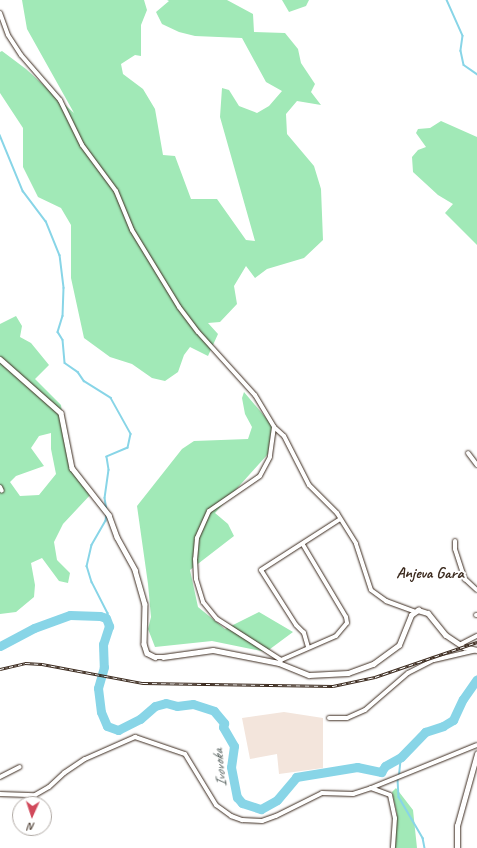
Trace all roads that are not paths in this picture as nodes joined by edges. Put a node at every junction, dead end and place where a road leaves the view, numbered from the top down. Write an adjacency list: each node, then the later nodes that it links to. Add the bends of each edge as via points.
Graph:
1 (0, 13): 3 (street, via 1,21 17,50 35,74 60,100 82,145 116,191 136,236 180,307 198,332 255,395)
2 (0, 359): 15 (street, via 20,380 56,406 63,422 72,468 109,515 117,537 135,570 145,604 144,644 147,653 154,657 163,657 213,650)
3 (274, 427): 6 (street, via 284,436 308,485); 15 (street, via 270,456 260,476 210,511 197,538 195,558 196,579 203,602 218,619)
4 (468, 453): 5 (street)
5 (477, 465)
6 (340, 519): 8 (street); 10 (street, via 356,544 371,590 386,601)
7 (455, 541): 9 (street, via 455,549 465,579)
8 (303, 545): 13 (street, via 346,617 347,623 336,636); 13 (street, via 261,570 296,626 304,633)
9 (477, 590)
10 (414, 611): 12 (street, via 428,613 446,635); 15 (street, via 399,645 362,669 348,673 309,675)
11 (477, 636): 12 (street)
12 (461, 644): 14 (street)
13 (308, 647): 15 (street)
14 (477, 650): 16 (street, via 434,660 408,673 365,710 347,718)
15 (280, 662)
16 (329, 718)
17 (477, 745): 21 (street)
18 (477, 754): 24 (street, via 457,826)
19 (20, 767): 20 (street)
20 (0, 777)
21 (371, 788): 22 (street, via 353,794 322,793 262,821 242,820 231,816 216,805 185,754 135,737 105,748 85,759 35,795); 23 (street, via 390,794 395,818)
22 (0, 794)
23 (394, 848)
24 (457, 848)

